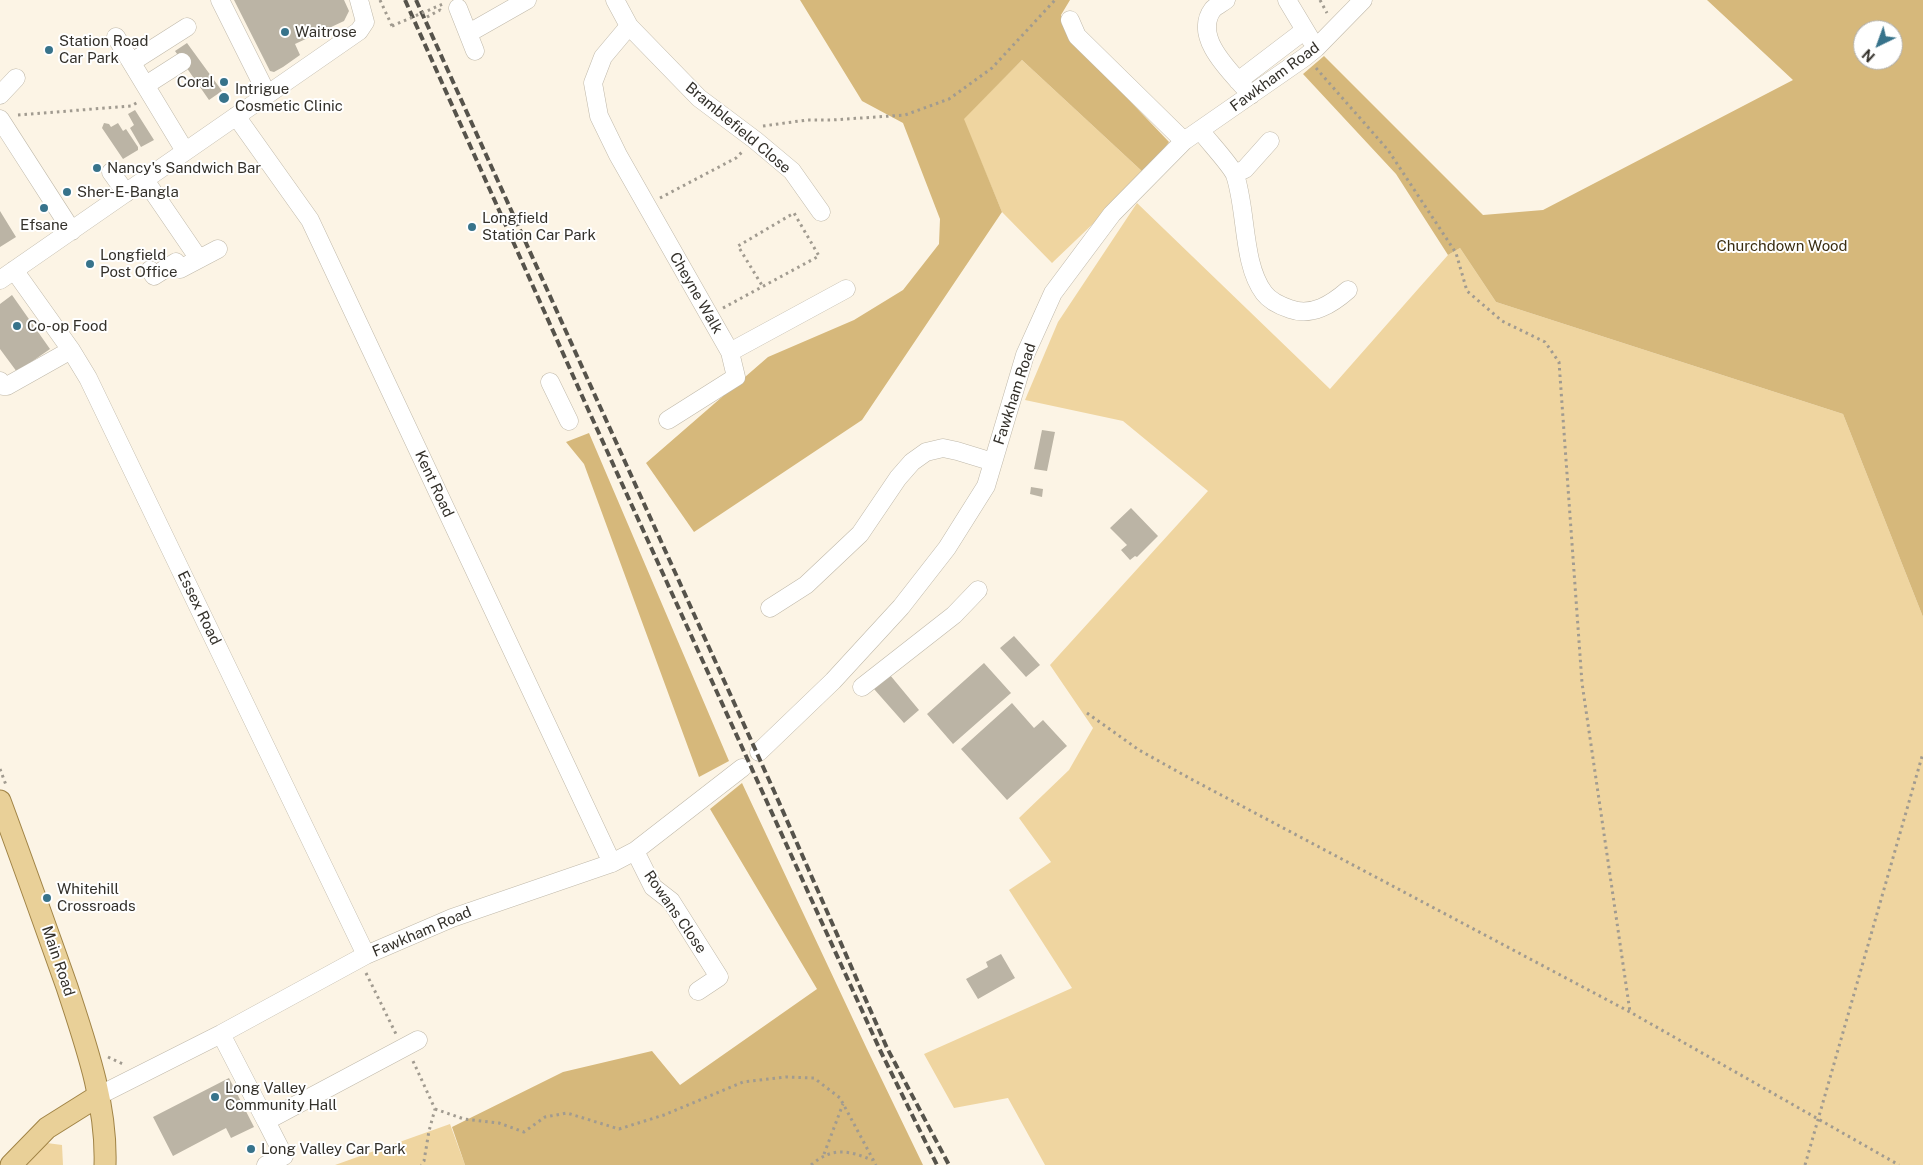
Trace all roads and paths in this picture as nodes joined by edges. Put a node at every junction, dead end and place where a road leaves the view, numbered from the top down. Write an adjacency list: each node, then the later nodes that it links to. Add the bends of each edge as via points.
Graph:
1 (220, 0): 23 (street)
2 (359, 0): 23 (street, via 365,22 359,31)
3 (380, 0): 10 (path, bridge, via 392,26)
4 (528, 0): 15 (street)
5 (615, 0): 12 (street, Bramblefield Close)
6 (1054, 0): 29 (path, via 992,68 949,98 904,115 774,123)
7 (1226, 0): 22 (street, via 1213,9 1208,24 1209,41)
8 (1287, 0): 14 (street)
9 (1363, 0): 18 (street, Fawkham Road)
10 (451, 6): 15 (street)
11 (1070, 20): 31 (street, via 1077,36)
12 (629, 26): 29 (street, Bramblefield Close, via 699,98); 37 (street, Cheyne Walk, via 603,57 593,83 599,116)
13 (187, 27): 21 (street)
14 (1305, 30): 18 (street); 22 (street)
15 (469, 33): 17 (street)
16 (116, 37): 21 (street)
17 (475, 51)
18 (1311, 52): 25 (street, Fawkham Road); 68 (path, via 1388,150 1456,253 1467,291 1502,321 1545,342 1560,362 1582,683)
19 (182, 62): 21 (street)
20 (16, 78): 24 (street)
21 (138, 78): 27 (path, via 131,106); 32 (street)
22 (1238, 81): 25 (street)
23 (267, 94): 26 (street)
24 (0, 95)
25 (1251, 95): 28 (street, Fawkham Road)
26 (236, 116): 32 (street); 65 (street, Kent Road, via 310,220)
27 (5, 117): 39 (street)
28 (1200, 130): 31 (street, Fawkham Road); 34 (street)
29 (749, 136): 37 (path, via 736,158); 38 (street, Bramblefield Close, via 792,171)
30 (1270, 140): 34 (street, via 1245,169)
31 (1184, 141): 54 (street, Fawkham Road, via 1112,214 1053,293 1025,355)
32 (185, 151): 35 (street)
33 (111, 172): 36 (street)
34 (1235, 174): 46 (street, via 1254,276 1265,294 1294,311 1314,311 1332,304)
35 (145, 180): 36 (street); 41 (street)
36 (126, 193): 39 (street)
37 (646, 205): 47 (street, Cheyne Walk)
38 (821, 212)
39 (72, 231): 43 (street)
40 (218, 249): 41 (street)
41 (199, 259): 42 (street, via 180,269 176,262 154,276)
42 (150, 270)
43 (7, 275): 48 (street, Essex Road)
44 (762, 287): 44 (path, via 738,246 794,213 819,256); 47 (path)
45 (846, 289): 49 (street)
46 (1348, 290)
47 (709, 315): 49 (street, Cheyne Walk)
48 (71, 350): 50 (street, via 7,386); 66 (street, Essex Road, via 92,386)
49 (730, 352): 53 (street, Cheyne Walk, via 736,377)
50 (0, 380)
51 (550, 382): 52 (street)
52 (569, 420)
53 (668, 420)
54 (993, 462): 56 (street, via 957,450 943,448 926,452 898,478 860,534 806,585); 59 (street, Fawkham Road, via 986,486 948,548 901,607 833,681)
55 (978, 590): 57 (street, via 954,616)
56 (770, 608)
57 (862, 687)
58 (1087, 713): 68 (path, via 1139,750 1190,779)
59 (759, 752)
60 (1923, 753): 76 (path)
61 (742, 768): 64 (street, Fawkham Road)
62 (0, 769): 63 (path)
63 (3, 793): 73 (main road, Main Road, via 92,1063)
64 (635, 850): 65 (street, Fawkham Road); 67 (street, Rowans Close, via 654,887 671,901 718,977)
65 (612, 862): 66 (street, Fawkham Road, via 452,918)
66 (362, 957): 69 (street, Fawkham Road); 70 (path, via 387,1014)
67 (698, 991)
68 (1630, 1012): 76 (path)
69 (221, 1034): 73 (street, Fawkham Road); 77 (street)
70 (409, 1045): 75 (path); 77 (street)
71 (105, 1054): 72 (path)
72 (126, 1065)
73 (98, 1096): 81 (main road, via 47,1128); 82 (main road, Main Road, via 106,1143)
74 (843, 1104): 75 (path, via 814,1078 786,1077 743,1082 664,1115 619,1129 567,1113 545,1117 524,1132); 78 (path); 79 (path)
75 (435, 1109): 84 (path)
76 (1818, 1119): 87 (path); 88 (path)
77 (266, 1121): 80 (street)
78 (824, 1155): 79 (path, via 846,1151); 85 (path)
79 (873, 1160): 86 (path)
80 (286, 1161): 83 (street)
81 (11, 1165)
82 (105, 1165)
83 (266, 1165)
84 (421, 1165)
85 (811, 1165)
86 (876, 1165)
87 (1805, 1165)
88 (1899, 1165)

